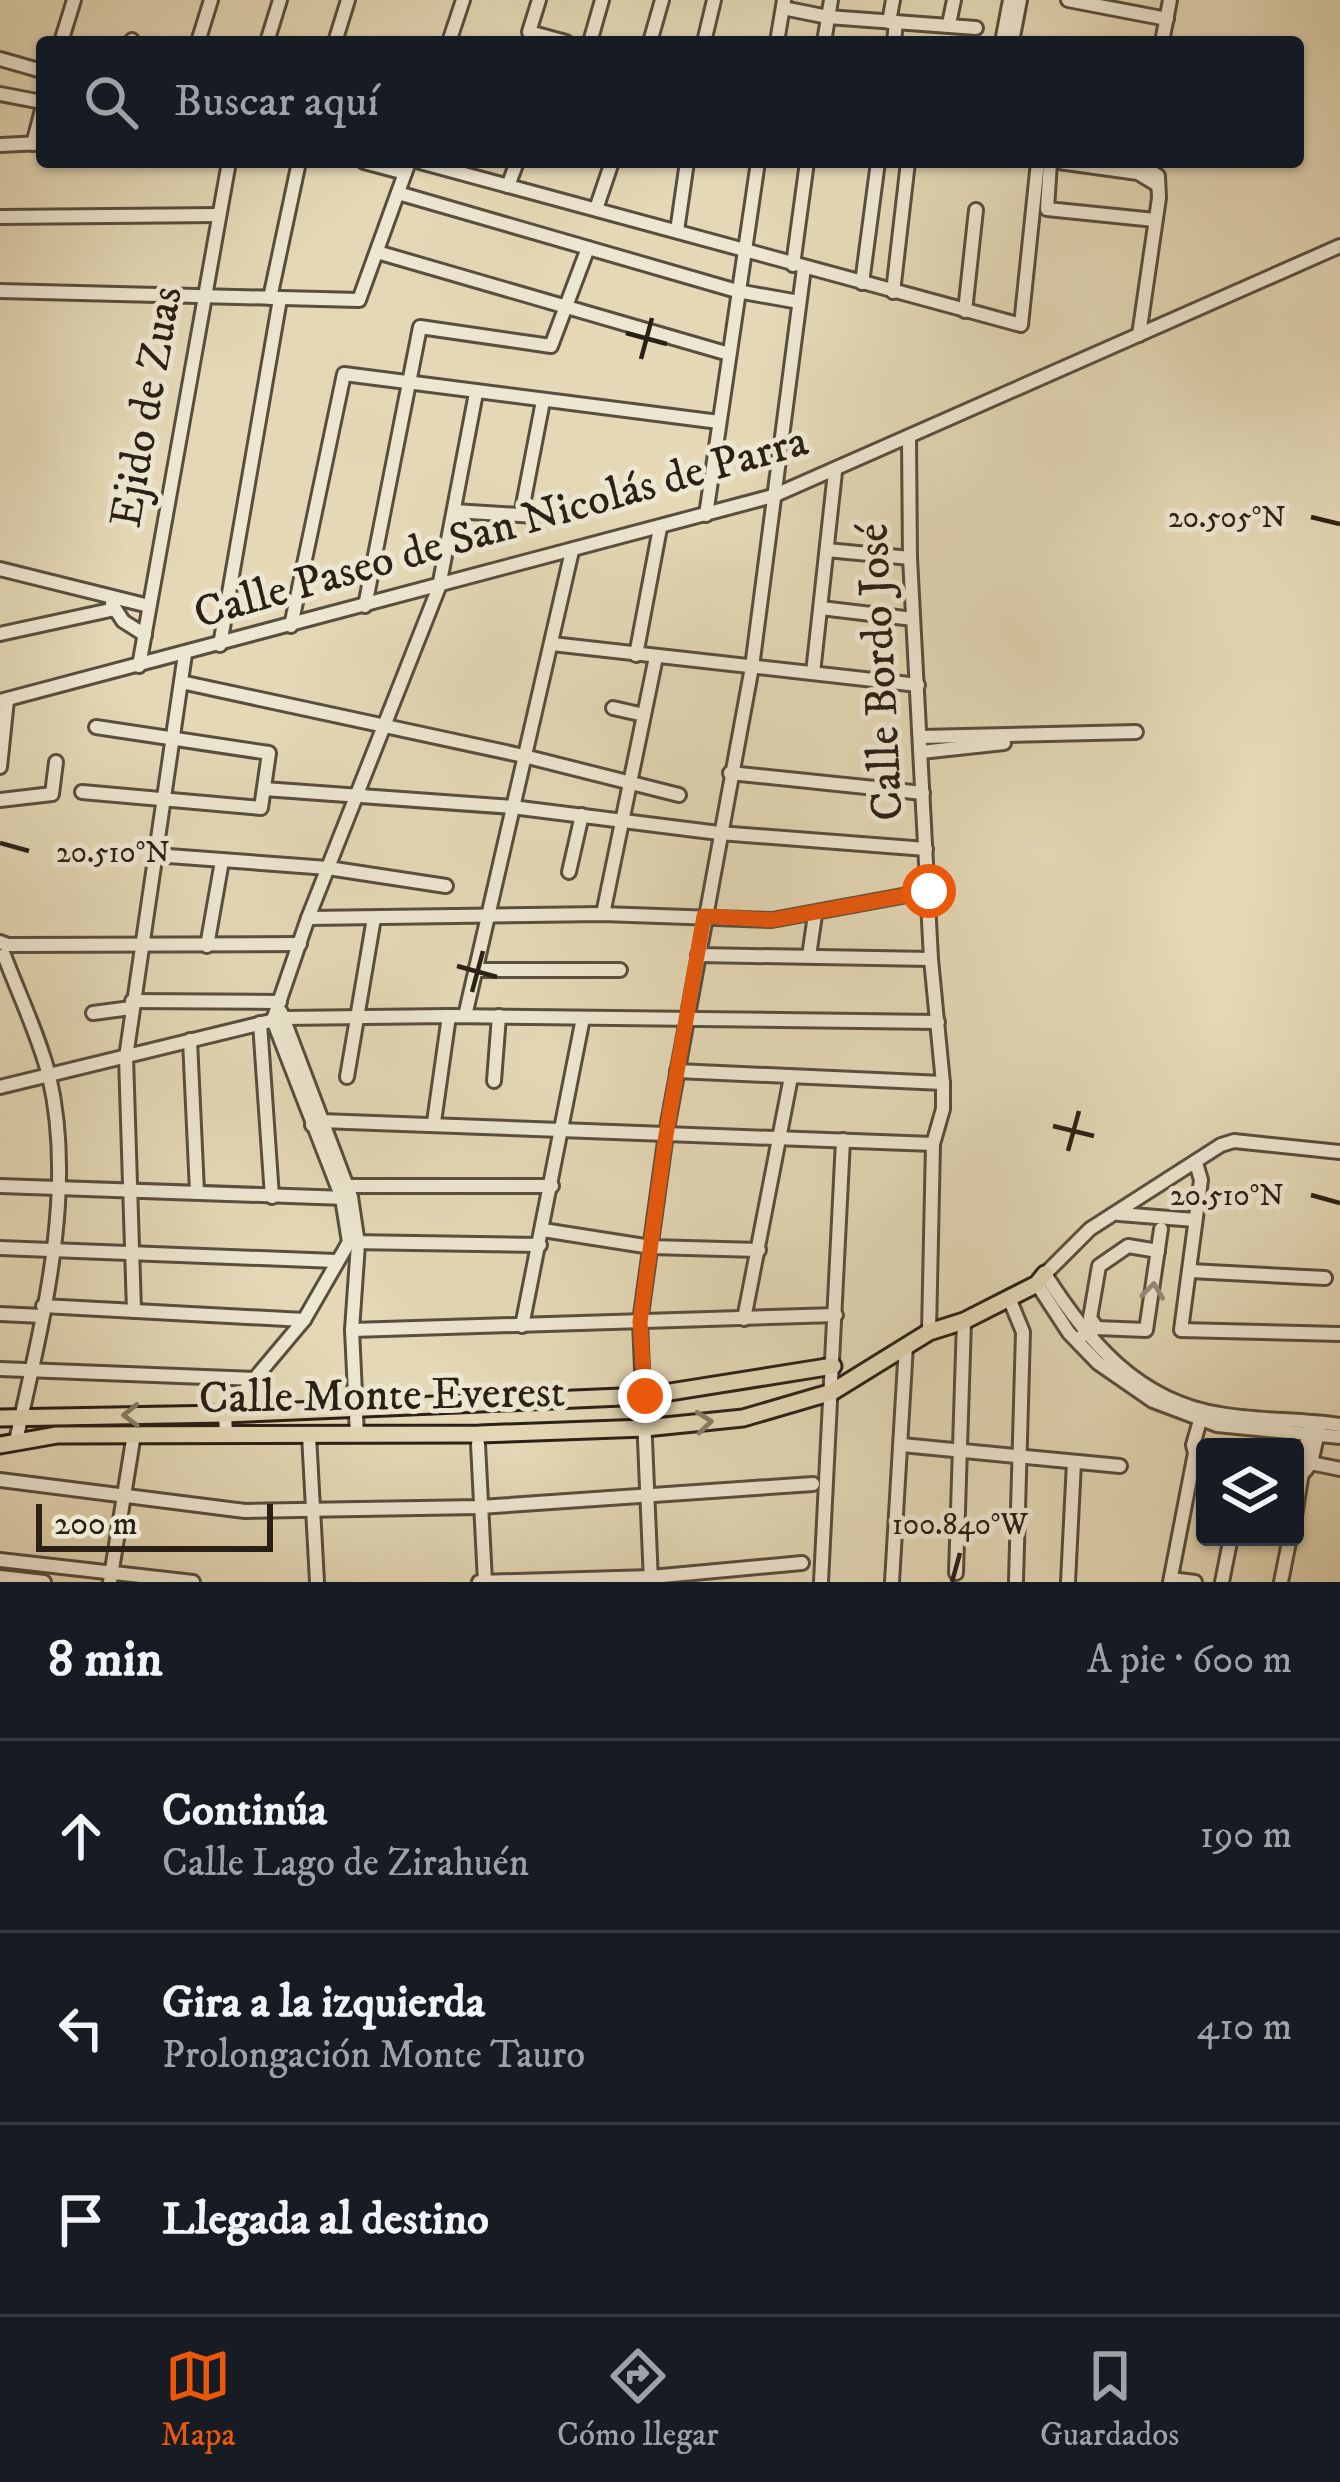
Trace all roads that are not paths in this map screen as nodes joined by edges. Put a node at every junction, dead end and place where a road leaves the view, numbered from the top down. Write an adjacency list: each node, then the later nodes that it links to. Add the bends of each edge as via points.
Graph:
1 (74, 0): 25 (street)
2 (211, 0): 26 (street)
3 (280, 0): 27 (street)
4 (348, 0): 28 (street)
5 (463, 0): 29 (street)
6 (539, 0): 30 (street, via 529,32)
7 (602, 0): 31 (street)
8 (662, 0): 32 (street)
9 (714, 0): 33 (street)
10 (830, 0): 19 (street)
11 (892, 0): 21 (street)
12 (954, 0): 23 (street)
13 (1010, 0): 38 (street)
14 (1020, 0): 39 (street)
15 (1070, 0): 18 (street)
16 (1170, 0): 20 (street)
17 (783, 4): 19 (street); 34 (street)
18 (1120, 6): 20 (street)
19 (827, 17): 21 (street); 35 (street)
20 (1166, 19): 40 (street)
21 (892, 22): 22 (street); 36 (street)
22 (923, 24): 23 (street); 37 (street)
23 (949, 25): 24 (street)
24 (976, 28)
25 (63, 36)
26 (200, 36)
27 (269, 36)
28 (337, 36)
29 (451, 36)
30 (543, 36)
31 (592, 36)
32 (652, 36)
33 (705, 36)
34 (778, 36)
35 (825, 36)
36 (893, 36)
37 (922, 36)
38 (1003, 36)
39 (1013, 36)
40 (1163, 36)
41 (0, 58): 42 (street)
42 (36, 69)
43 (0, 94): 44 (street)
44 (36, 104)
45 (36, 144): 46 (street)
46 (0, 145)
47 (228, 168): 65 (street, Ejido de Zuas)
48 (298, 168): 79 (street)
49 (407, 168): 62 (street)
50 (442, 168): 61 (street)
51 (515, 168): 61 (street)
52 (610, 168): 63 (street)
53 (686, 168): 68 (street)
54 (757, 168): 71 (street)
55 (806, 168): 73 (street)
56 (877, 168): 74 (street)
57 (907, 168): 77 (street)
58 (1037, 168): 82 (street, via 1021,326)
59 (1054, 168): 67 (street, via 1047,209)
60 (1144, 168): 67 (street, via 1158,176)
61 (508, 186): 63 (street)
62 (398, 193): 70 (street); 72 (street)
63 (596, 209): 68 (street)
64 (976, 210): 82 (street)
65 (219, 215): 66 (street); 78 (street, Ejido de Zuas)
66 (0, 217)
67 (1155, 220): 83 (street)
68 (677, 231): 71 (street)
69 (1340, 246): 83 (street, Calle Paseo de San Nicolás de Parra)
70 (588, 248): 76 (street); 81 (street)
71 (744, 250): 73 (street); 76 (street)
72 (377, 252): 79 (street, via 359,300); 81 (street)
73 (798, 266): 74 (street); 80 (street)
74 (862, 284): 77 (street)
75 (0, 291): 78 (street)
76 (737, 291): 80 (street); 84 (street)
77 (893, 292): 82 (street)
78 (202, 297): 79 (street); 103 (street, Ejido de Zuas)
79 (275, 298): 110 (street)
80 (799, 302): 91 (street)
81 (566, 307): 84 (street); 85 (street, via 551,346 420,328)
82 (965, 311)
83 (1138, 335): 89 (street, Calle Paseo de San Nicolás de Parra)
84 (729, 354): 88 (street)
85 (410, 385): 86 (street); 104 (street); 107 (street, via 344,374)
86 (476, 393): 87 (street); 92 (street)
87 (543, 401): 88 (street); 93 (street)
88 (719, 422): 94 (street)
89 (909, 439): 90 (street, Calle Paseo de San Nicolás de Parra); 99 (street, Calle Bordo José)
90 (835, 472): 91 (street, Calle Paseo de San Nicolás de Parra); 97 (street)
91 (773, 496): 94 (street, Calle Paseo de San Nicolás de Parra); 116 (street)
92 (454, 511): 93 (street); 101 (street)
93 (520, 514): 95 (street)
94 (706, 515): 96 (street, Calle Paseo de San Nicolás de Parra)
95 (551, 517)
96 (660, 528): 98 (street, Calle Paseo de San Nicolás de Parra); 113 (street)
97 (827, 550): 99 (street); 105 (street)
98 (572, 551): 101 (street, Calle Paseo de San Nicolás de Parra); 111 (street)
99 (910, 558): 106 (street, Calle Bordo José)
100 (0, 569): 102 (street)
101 (439, 586): 104 (street, Calle Paseo de San Nicolás de Parra); 123 (street)
102 (111, 603): 103 (street); 108 (street); 109 (street)
103 (149, 606): 109 (street, Ejido de Zuas)
104 (365, 606): 107 (street, Calle Paseo de San Nicolás de Parra)
105 (821, 608): 106 (street); 117 (street)
106 (913, 619): 119 (street, Calle Bordo José)
107 (291, 626): 110 (street, Calle Paseo de San Nicolás de Parra)
108 (0, 634)
109 (145, 635): 115 (street, Ejido de Zuas)
110 (220, 644): 112 (street, Calle Paseo de San Nicolás de Parra)
111 (552, 644): 113 (street); 128 (street)
112 (185, 654): 115 (street, Calle Paseo de San Nicolás de Parra); 118 (street)
113 (636, 655): 114 (street)
114 (656, 657): 116 (street); 122 (street)
115 (139, 666): 120 (street, Calle Paseo de San Nicolás de Parra)
116 (752, 667): 117 (street); 131 (street)
117 (813, 673): 119 (street)
118 (181, 682): 123 (street); 126 (street)
119 (918, 685): 127 (street, Calle Bordo José)
120 (4, 700): 130 (street)
121 (613, 708): 122 (street)
122 (644, 715): 132 (street)
123 (385, 726): 128 (street); 137 (street)
124 (96, 727): 126 (street)
125 (1136, 732): 127 (street)
126 (173, 736): 133 (street, via 269,753); 139 (street)
127 (921, 744): 135 (street, Calle Bordo José)
128 (524, 756): 132 (street); 140 (street)
129 (56, 762): 138 (street, via 52,794)
130 (0, 767)
131 (730, 772): 135 (street); 143 (street)
132 (631, 782): 136 (street); 142 (street)
133 (264, 788): 137 (street); 139 (street, via 261,808)
134 (82, 792): 139 (street)
135 (923, 793): 144 (street, Calle Bordo José)
136 (679, 795)
137 (356, 796): 140 (street); 147 (street)
138 (0, 800)
139 (164, 800): 145 (street)
140 (512, 807): 141 (street); 153 (street)
141 (582, 815): 142 (street); 148 (street)
142 (623, 820): 143 (street); 151 (street)
143 (719, 833): 144 (street); 154 (street)
144 (926, 849): 150 (street, Calle Bordo José)
145 (155, 855): 146 (street); 158 (street)
146 (223, 861): 147 (street); 159 (street)
147 (328, 868): 149 (street); 155 (street)
148 (569, 872)
149 (446, 886)
150 (929, 891): 152 (street); 163 (street, Calle Bordo José)
151 (603, 914): 153 (street); 154 (street)
152 (815, 915): 154 (street); 162 (street)
153 (489, 916): 156 (street); 164 (street)
154 (704, 916): 161 (street)
155 (308, 918): 156 (street); 157 (street)
156 (374, 918): 169 (street)
157 (300, 944): 159 (street); 168 (street)
158 (142, 945): 159 (street); 160 (street); 166 (street)
159 (207, 946)
160 (3, 949): 179 (street)
161 (698, 955): 162 (street); 173 (street)
162 (809, 956): 163 (street)
163 (931, 959): 175 (street, Calle Bordo José)
164 (475, 970): 165 (street); 171 (street)
165 (620, 970)
166 (132, 1004): 167 (street); 168 (street); 177 (street)
167 (94, 1013)
168 (275, 1014): 169 (street); 176 (street); 185 (street); 200 (street)
169 (356, 1016): 170 (street); 180 (street)
170 (448, 1016): 171 (street); 186 (street)
171 (465, 1016): 172 (street)
172 (499, 1016): 174 (street); 182 (street)
173 (687, 1017): 174 (street); 175 (street); 178 (street)
174 (584, 1018): 187 (street)
175 (938, 1022): 183 (street, Calle Bordo José)
176 (190, 1040): 177 (street); 198 (street)
177 (126, 1057): 179 (street); 197 (street)
178 (677, 1071): 181 (street); 188 (street)
179 (49, 1075): 184 (street); 196 (street)
180 (347, 1077)
181 (791, 1077): 183 (street); 189 (street)
182 (494, 1081)
183 (944, 1083): 191 (street, Calle Bordo José)
184 (0, 1087)
185 (317, 1122): 186 (street); 199 (street)
186 (434, 1122): 187 (street)
187 (564, 1130): 188 (street); 195 (street)
188 (666, 1135): 189 (street); 206 (street)
189 (781, 1138): 190 (street); 209 (street)
190 (843, 1141): 191 (street); 220 (street)
191 (933, 1144): 228 (street, Calle Bordo José)
192 (1340, 1152): 193 (street, Calle Monte Everest, via 1234,1141)
193 (1196, 1163): 201 (street, Calle Monte Everest); 202 (street)
194 (0, 1186): 196 (street)
195 (552, 1186): 199 (street); 204 (street)
196 (57, 1188): 197 (street); 208 (street)
197 (130, 1190): 198 (street); 211 (street)
198 (197, 1192): 200 (street)
199 (347, 1194): 200 (street); 205 (street)
200 (272, 1197)
201 (1116, 1214): 202 (street); 215 (street, Calle Monte Everest, via 1069,1246)
202 (1195, 1220): 213 (street)
203 (1161, 1229): 210 (street)
204 (542, 1238): 205 (street); 206 (street); 225 (street)
205 (353, 1243): 212 (street); 226 (street)
206 (650, 1247): 209 (street); 224 (street)
207 (0, 1248): 208 (street)
208 (52, 1250): 211 (street); 217 (street)
209 (759, 1250): 221 (street)
210 (1158, 1251): 227 (street, via 1128,1246 1099,1266); 227 (street, one-way to 210, via 1146,1330)
211 (132, 1252): 212 (street); 218 (street)
212 (336, 1261): 222 (street)
213 (1190, 1270): 214 (street); 229 (street, via 1181,1330)
214 (1325, 1277)
215 (1041, 1279): 216 (main road, Calle Monte Everest); 227 (street)
216 (1010, 1298): 223 (main road, Calle Monte Everest); 255 (street, via 1022,1332)
217 (43, 1311): 218 (street); 219 (street); 233 (street)
218 (134, 1311): 222 (street)
219 (0, 1314)
220 (836, 1315): 221 (street); 231 (street)
221 (744, 1319): 224 (street)
222 (304, 1320): 234 (street)
223 (964, 1321): 228 (main road, Calle Monte Everest); 254 (street)
224 (640, 1322): 225 (street); 236 (street)
225 (522, 1326): 226 (street)
226 (352, 1330): 237 (street)
227 (1083, 1330): 239 (street, via 1126,1385)
228 (929, 1332): 230 (main road, Calle Monte Everest)
229 (1340, 1334)
230 (906, 1345): 235 (main road, Calle Monte Everest); 253 (street)
231 (833, 1366): 235 (street); 236 (main road, Calle Monte Everest)
232 (0, 1369): 233 (street)
233 (31, 1370): 234 (street); 241 (street)
234 (258, 1379): 238 (street)
235 (832, 1392): 244 (main road, Calle Monte Everest, one-way to 235, via 743,1418); 282 (street)
236 (645, 1396): 237 (main road, Calle Monte Everest); 244 (street)
237 (356, 1408): 238 (main road, Calle Monte Everest); 248 (street)
238 (225, 1414): 241 (main road, Calle Monte Everest, one-way to 241); 246 (street)
239 (1206, 1417): 243 (street); 250 (street)
240 (0, 1418): 241 (main road, Calle Monte Everest)
241 (21, 1418): 251 (street)
242 (1340, 1424): 243 (street)
243 (1314, 1427): 249 (street); 258 (street)
244 (645, 1428): 248 (main road, Calle Monte Everest); 265 (street)
245 (134, 1434): 246 (main road, Calle Monte Everest); 251 (main road, Calle Monte Everest); 264 (street)
246 (226, 1435): 247 (main road, Calle Monte Everest)
247 (309, 1435): 248 (main road, Calle Monte Everest); 267 (street)
248 (357, 1435)
249 (1340, 1437)
250 (1201, 1438)
251 (8, 1443)
252 (478, 1444): 266 (street)
253 (902, 1445): 254 (street); 283 (street)
254 (960, 1453): 255 (street); 272 (street)
255 (1018, 1458): 257 (street); 276 (street)
256 (1196, 1458): 277 (street)
257 (1074, 1462): 259 (street); 284 (street)
258 (1306, 1465): 260 (street); 261 (street)
259 (1120, 1466)
260 (1340, 1469)
261 (1304, 1474)
262 (0, 1480): 264 (street)
263 (813, 1484): 265 (street)
264 (122, 1496): 267 (street); 273 (street)
265 (650, 1498): 266 (street); 275 (street)
266 (480, 1507): 267 (street); 281 (street)
267 (310, 1510): 280 (street)
268 (1230, 1546): 286 (street)
269 (1288, 1546): 287 (street)
270 (0, 1560): 273 (street)
271 (802, 1563): 275 (street)
272 (956, 1573)
273 (111, 1576): 279 (street)
274 (0, 1577): 278 (street)
275 (651, 1579): 281 (street)
276 (1016, 1581)
277 (1170, 1581): 285 (street)
278 (44, 1582)
279 (193, 1582)
280 (317, 1582)
281 (482, 1582)
282 (821, 1582)
283 (892, 1582)
284 (1068, 1582)
285 (1196, 1582)
286 (1222, 1582)
287 (1280, 1582)

